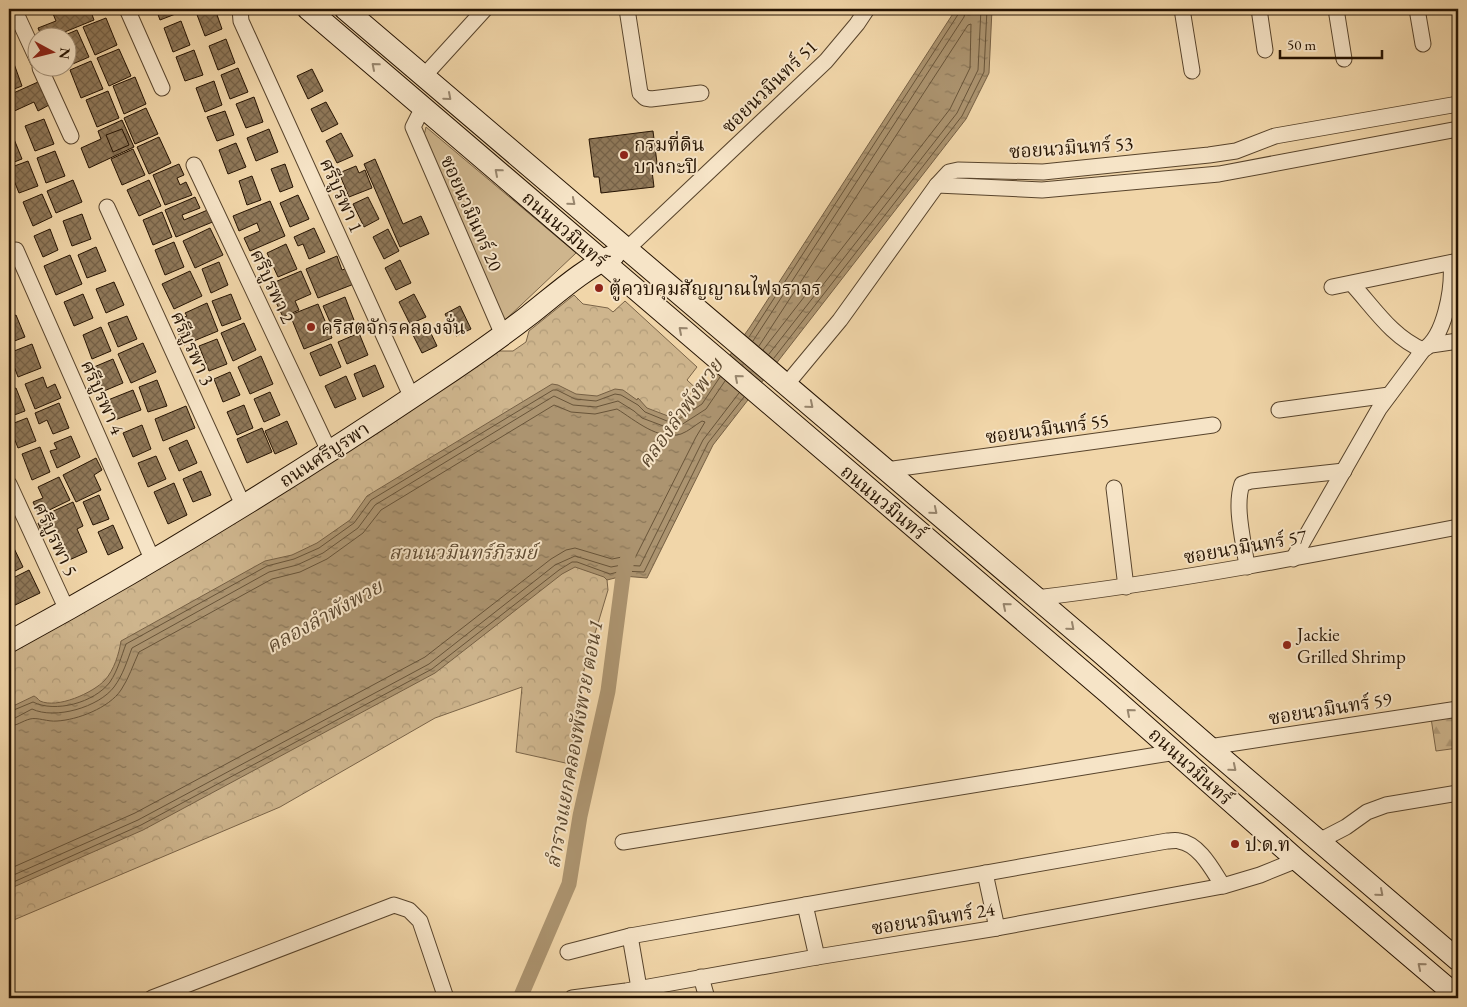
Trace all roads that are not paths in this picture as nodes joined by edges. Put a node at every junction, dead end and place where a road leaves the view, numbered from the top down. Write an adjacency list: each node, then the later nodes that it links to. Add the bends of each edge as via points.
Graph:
1 (14, 9): 13 (street)
2 (128, 9): 20 (street)
3 (240, 9): 40 (street, ศรีบูรพา 1, via 241,21)
4 (308, 9): 23 (main road, ถนนนวมินทร์, one-way to 4)
5 (345, 9): 18 (main road, ถนนนวมินทร์)
6 (485, 9): 18 (street)
7 (627, 9): 21 (street, via 640,93 651,99)
8 (867, 9): 29 (street, ซอยนวมินทร์ 51, via 826,61)
9 (1182, 9): 17 (street)
10 (1259, 9): 15 (street)
11 (1336, 9): 16 (street)
12 (1417, 9): 14 (street)
13 (28, 39)
14 (1423, 44)
15 (1265, 50)
16 (1344, 59)
17 (1192, 71)
18 (424, 76): 29 (main road, ถนนนวมินทร์, one-way to 29)
19 (45, 78): 25 (street)
20 (162, 88)
21 (701, 93)
22 (1458, 104): 27 (street, ซอยนวมินทร์ 53, via 1275,136 1236,150 1209,155 1044,172 958,170 950,172)
23 (425, 109): 31 (main road, ถนนนวมินทร์, one-way to 23); 35 (street, ซอยนวมินทร์ 20, via 413,127)
24 (1458, 129): 27 (street, via 1219,174 1042,190)
25 (71, 136)
26 (194, 165): 43 (street, ศรีบูรพา 2)
27 (937, 185): 38 (street, ซอยนวมินทร์ 53, via 840,320)
28 (107, 207): 48 (street, ศรีบูรพา 3)
29 (628, 248): 31 (main road, ถนนศรีบูรพา); 38 (main road, ถนนนวมินทร์)
30 (16, 250): 51 (street, ศรีบูรพา 4)
31 (602, 260): 35 (main road, ถนนศรีบูรพา); 59 (main road, ถนนนวมินทร์, one-way to 31)
32 (1454, 262): 33 (street); 37 (street, via 1451,291 1442,322)
33 (1352, 284): 34 (street); 37 (street, via 1404,340)
34 (1332, 287)
35 (504, 335): 40 (main road, ถนนศรีบูรพา)
36 (1458, 341): 37 (street)
37 (1427, 348): 39 (street)
38 (779, 379): 44 (main road, ถนนนวมินทร์, one-way to 44)
39 (1389, 395): 41 (street); 45 (street)
40 (412, 398): 43 (main road, ถนนศรีบูรพา)
41 (1279, 410)
42 (1213, 425): 44 (street, ซอยนวมินทร์ 55)
43 (329, 451): 48 (main road, ถนนศรีบูรพา)
44 (886, 470): 54 (main road, ถนนนวมินทร์, one-way to 54)
45 (1344, 471): 50 (street); 52 (street, via 1242,484 1239,504)
46 (9, 484): 55 (street, ศรีบูรพา 5)
47 (1114, 488): 53 (street)
48 (243, 506): 51 (main road, ถนนศรีบูรพา)
49 (1458, 527): 50 (street, ซอยนวมินทร์ 57)
50 (1293, 559): 52 (street, ซอยนวมินทร์ 57)
51 (154, 561): 55 (main road, ถนนศรีบูรพา)
52 (1247, 567): 53 (street, ซอยนวมินทร์ 57)
53 (1126, 587): 54 (street, ซอยนวมินทร์ 57)
54 (1036, 598): 58 (main road, ถนนนวมินทร์, one-way to 58)
55 (67, 610): 56 (main road, ถนนศรีบูรพา)
56 (9, 642)
57 (1458, 709): 58 (street, ซอยนวมินทร์ 59)
58 (1208, 747): 61 (main road, ถนนนวมินทร์, one-way to 61)
59 (1176, 752): 62 (street); 63 (main road, ถนนนวมินทร์)
60 (1458, 793): 61 (street, via 1386,805 1367,812)
61 (1319, 841): 63 (main road); 71 (main road, ถนนนวมินทร์, one-way to 71)
62 (623, 842)
63 (1297, 860): 65 (street, ซอยนวมินทร์ 24); 74 (main road, ถนนนวมินทร์, one-way to 63)
64 (984, 873): 65 (street, via 1181,841 1206,860); 66 (street); 67 (street)
65 (1223, 886): 67 (street, ซอยนวมินทร์ 24)
66 (805, 905): 68 (street); 70 (street)
67 (997, 928): 70 (street, ซอยนวมินทร์ 24)
68 (630, 936): 69 (street); 73 (street)
69 (568, 952)
70 (817, 957): 72 (street, ซอยนวมินทร์ 24)
71 (1458, 960)
72 (701, 977): 73 (street, ซอยนวมินทร์ 24); 78 (street)
73 (631, 992): 77 (street, ซอยนวมินทร์ 24)
74 (1458, 997)
75 (152, 998): 76 (street, via 394,905 409,910 420,921)
76 (446, 998)
77 (572, 998)
78 (707, 998)

